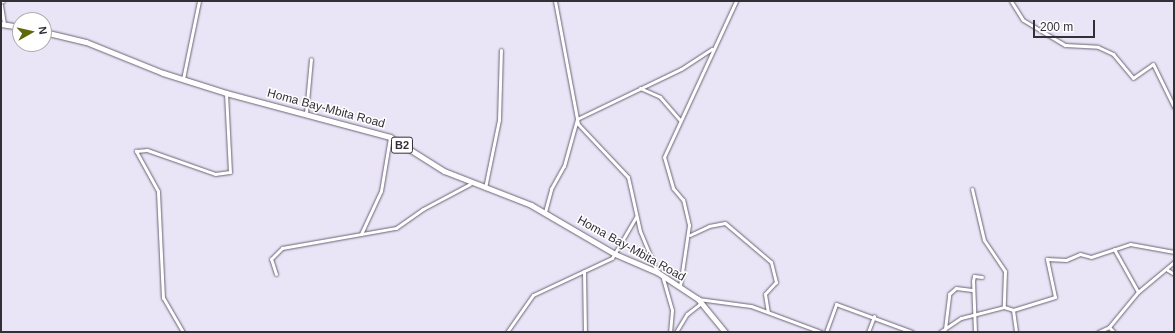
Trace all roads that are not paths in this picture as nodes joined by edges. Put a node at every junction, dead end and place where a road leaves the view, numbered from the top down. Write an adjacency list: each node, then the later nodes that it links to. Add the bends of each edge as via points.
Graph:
1 (199, 1): 11 (street)
2 (555, 1): 16 (street)
3 (736, 1): 8 (street)
4 (1011, 1): 14 (street, via 1021,19 1058,42 1072,47 1101,48 1115,55 1133,78 1152,64)
5 (2, 3): 6 (street)
6 (3, 24)
7 (52, 34): 11 (highway, Homa Bay-Mbita Road / B2, via 86,42)
8 (712, 49): 12 (street, via 681,69); 17 (street)
9 (501, 50): 20 (street, via 499,120)
10 (311, 60): 15 (street)
11 (183, 79): 13 (highway, Homa Bay-Mbita Road / B2)
12 (640, 88): 16 (street); 17 (street, via 660,96)
13 (226, 92): 15 (highway, Homa Bay-Mbita Road / B2); 48 (street, via 231,171 215,174 153,152 138,148 136,151 158,191 163,295)
14 (1174, 107)
15 (306, 113): 18 (highway, Homa Bay-Mbita Road / B2)
16 (577, 119): 22 (street, via 564,166 551,189); 23 (street, via 584,133 628,177)
17 (680, 120): 25 (street, via 664,157 673,188 683,200)
18 (390, 137): 19 (highway, Homa Bay-Mbita Road / B2); 24 (street, via 381,191)
19 (470, 184): 20 (highway, Homa Bay-Mbita Road / B2); 24 (street, via 423,208 401,226)
20 (485, 188): 22 (highway, Homa Bay-Mbita Road / B2)
21 (972, 189): 41 (street, via 984,240 1005,271)
22 (545, 212): 28 (highway, Homa Bay-Mbita Road / B2)
23 (636, 217): 28 (street); 33 (street)
24 (361, 234): 32 (street, via 282,248 271,259)
25 (690, 235): 36 (street); 43 (street, via 709,226 725,223 771,262 776,282 765,294)
26 (1114, 249): 27 (street, via 1130,244); 38 (street); 42 (street, via 1091,257 1080,254 1066,260 1047,259 1055,297)
27 (1174, 252)
28 (615, 254): 31 (street, via 610,260); 33 (highway, Homa Bay-Mbita Road / B2)
29 (1174, 262): 30 (street)
30 (1166, 269): 34 (street); 38 (street)
31 (584, 271): 49 (street, via 528,298); 50 (street)
32 (276, 274)
33 (660, 274): 36 (highway, Homa Bay-Mbita Road / B2); 51 (street, via 672,310)
34 (1174, 274)
35 (982, 277): 37 (street, via 974,276)
36 (680, 286): 39 (highway, Homa Bay-Mbita Road / B2)
37 (972, 290): 44 (street); 47 (street, via 956,288 948,294)
38 (1138, 292): 46 (street)
39 (698, 298): 40 (highway); 43 (street, via 734,302)
40 (700, 304): 52 (street, via 684,318); 53 (highway)
41 (1004, 307): 42 (street); 44 (street)
42 (1013, 310): 60 (street)
43 (768, 312): 54 (street)
44 (973, 314): 47 (street, via 961,318); 59 (street)
45 (874, 316): 55 (street, via 836,304); 56 (street); 57 (street)
46 (1109, 327): 61 (street); 62 (street)
47 (945, 329): 58 (street)
48 (183, 332)
49 (507, 332)
50 (585, 332)
51 (670, 332)
52 (676, 332)
53 (725, 332)
54 (821, 332)
55 (826, 332)
56 (868, 332)
57 (912, 332)
58 (940, 332)
59 (975, 332)
60 (1016, 332)
61 (1098, 332)
62 (1114, 332)

